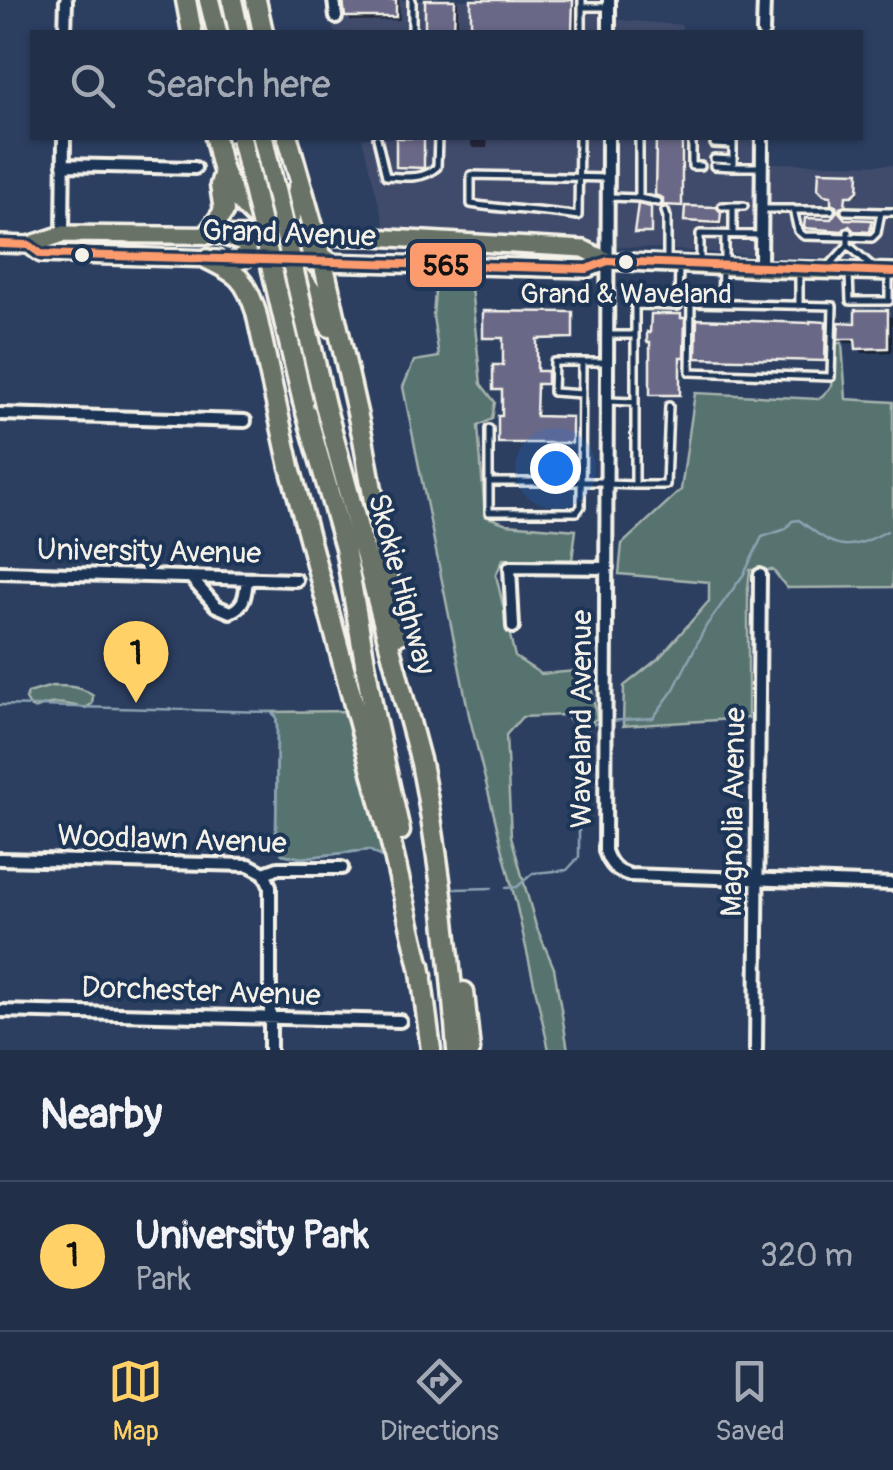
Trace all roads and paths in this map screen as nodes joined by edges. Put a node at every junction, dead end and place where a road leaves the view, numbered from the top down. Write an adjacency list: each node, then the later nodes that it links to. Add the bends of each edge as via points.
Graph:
1 (66, 0): 12 (street)
2 (186, 0): 13 (highway)
3 (209, 0): 14 (highway)
4 (232, 0): 15 (highway)
5 (334, 0): 11 (street)
6 (412, 0): 17 (lane)
7 (764, 0): 20 (street)
8 (582, 3): 10 (lane); 18 (lane)
9 (256, 4): 16 (highway)
10 (609, 4): 19 (street)
11 (336, 17)
12 (65, 30)
13 (192, 30)
14 (216, 30)
15 (239, 30)
16 (262, 30)
17 (412, 30)
18 (582, 30)
19 (609, 30)
20 (763, 30)
21 (64, 140): 39 (street)
22 (216, 140): 42 (highway)
23 (241, 140): 116 (highway, Skokie Highway, bridge, via 345,548)
24 (263, 140): 109 (highway, Skokie Highway, bridge, via 325,405)
25 (288, 140): 45 (highway)
26 (377, 140): 27 (lane, via 386,176 409,178 437,167)
27 (438, 140)
28 (579, 140): 43 (lane)
29 (608, 140): 44 (street, Waveland Avenue)
30 (639, 140): 47 (lane)
31 (762, 140): 41 (street)
32 (692, 141): 34 (lane); 36 (lane, via 692,166)
33 (733, 141): 35 (lane); 38 (lane)
34 (702, 144)
35 (714, 144)
36 (701, 163)
37 (714, 163): 38 (lane)
38 (733, 163): 41 (lane)
39 (63, 165): 40 (street); 61 (street)
40 (194, 168)
41 (762, 168): 52 (street)
42 (224, 174): 62 (highway, via 224,211); 66 (highway, via 250,213)
43 (578, 178): 43 (lane, via 578,216 471,204 471,176); 44 (lane)
44 (608, 178): 46 (street, Waveland Avenue)
45 (299, 183): 66 (highway); 70 (highway)
46 (608, 197): 47 (lane); 74 (street, Waveland Avenue)
47 (639, 198): 48 (lane)
48 (658, 202)
49 (722, 206): 50 (lane)
50 (733, 206): 51 (lane); 64 (lane)
51 (744, 206)
52 (762, 209): 53 (lane); 65 (street)
53 (793, 210): 54 (lane); 67 (lane, via 798,231)
54 (806, 210): 58 (lane); 60 (lane)
55 (665, 211): 75 (lane)
56 (880, 212): 57 (lane); 59 (lane); 67 (lane, via 872,238)
57 (893, 212)
58 (827, 213)
59 (848, 214)
60 (806, 218)
61 (63, 234): 62 (main road, Grand Avenue); 69 (main road, Grand Avenue)
62 (214, 234): 66 (main road, Grand Avenue); 71 (highway)
63 (725, 234): 64 (lane); 76 (lane, via 700,234); 77 (lane)
64 (733, 234): 65 (lane)
65 (762, 235): 78 (street)
66 (285, 238): 70 (highway); 71 (highway)
67 (848, 238): 80 (lane); 82 (lane)
68 (0, 244): 69 (main road, Grand Avenue)
69 (29, 245): 72 (main road, Grand Avenue, via 40,254)
70 (324, 249): 71 (main road, Grand Avenue); 74 (main road, Grand Avenue, via 476,242 584,249); 74 (main road, Grand Avenue, via 587,270); 88 (highway)
71 (275, 256): 73 (highway); 85 (highway, via 261,280); 88 (highway, via 313,294)
72 (207, 258): 73 (main road, Grand Avenue); 85 (highway, via 238,276)
73 (239, 260)
74 (608, 260): 75 (main road, Grand Avenue); 86 (street, Waveland Avenue)
75 (674, 264): 76 (main road, Grand Avenue); 87 (lane, via 678,306 635,305)
76 (700, 266): 77 (main road, Grand Avenue)
77 (723, 267): 78 (main road, Grand Avenue); 83 (lane)
78 (761, 269): 79 (main road, Grand Avenue)
79 (800, 270): 80 (main road, Grand Avenue); 84 (lane)
80 (824, 270): 81 (main road, Grand Avenue)
81 (850, 271): 82 (main road, Grand Avenue); 82 (lane, via 850,301 889,301)
82 (887, 272)
83 (722, 304): 84 (lane); 84 (lane, via 690,303 690,372 831,376 833,306)
84 (800, 306)
85 (256, 312): 116 (highway)
86 (607, 334): 87 (lane); 90 (street, Waveland Avenue)
87 (635, 335): 93 (lane)
88 (341, 344): 109 (highway)
89 (582, 362): 90 (lane); 91 (lane); 91 (lane, via 554,362 553,392)
90 (606, 362): 92 (street, Waveland Avenue)
91 (582, 394): 99 (lane)
92 (606, 402): 93 (lane); 100 (street, Waveland Avenue)
93 (634, 402): 101 (lane)
94 (669, 406): 101 (lane, via 666,484)
95 (0, 414): 96 (street)
96 (246, 421)
97 (489, 429): 98 (lane)
98 (489, 482): 99 (lane); 99 (lane, via 489,512 577,512)
99 (581, 483): 100 (lane)
100 (606, 483): 101 (lane); 102 (street, Waveland Avenue)
101 (635, 485)
102 (607, 568): 108 (street, Waveland Avenue, via 510,567); 114 (street, Waveland Avenue, via 605,851 614,868 630,875)
103 (0, 572): 105 (street, University Avenue)
104 (760, 576): 114 (street, Magnolia Avenue)
105 (190, 577): 106 (street, University Avenue); 106 (street, via 230,612 244,601)
106 (246, 579): 107 (street, University Avenue)
107 (296, 580)
108 (512, 627)
109 (421, 763): 110 (highway, Skokie Highway)
110 (432, 820): 122 (highway, Skokie Highway); 123 (highway, via 454,919)
111 (0, 859): 113 (street, Woodlawn Avenue, via 249,864)
112 (342, 868): 113 (street, Woodlawn Avenue)
113 (264, 872): 118 (street, via 270,886)
114 (758, 880): 115 (street); 124 (street, Magnolia Avenue)
115 (893, 884)
116 (422, 976): 121 (highway, Skokie Highway)
117 (0, 1011): 118 (street, Dorchester Avenue)
118 (270, 1017): 119 (street, Dorchester Avenue); 120 (street)
119 (400, 1020)
120 (270, 1050)
121 (431, 1050)
122 (457, 1050)
123 (470, 1050)
124 (756, 1050)

